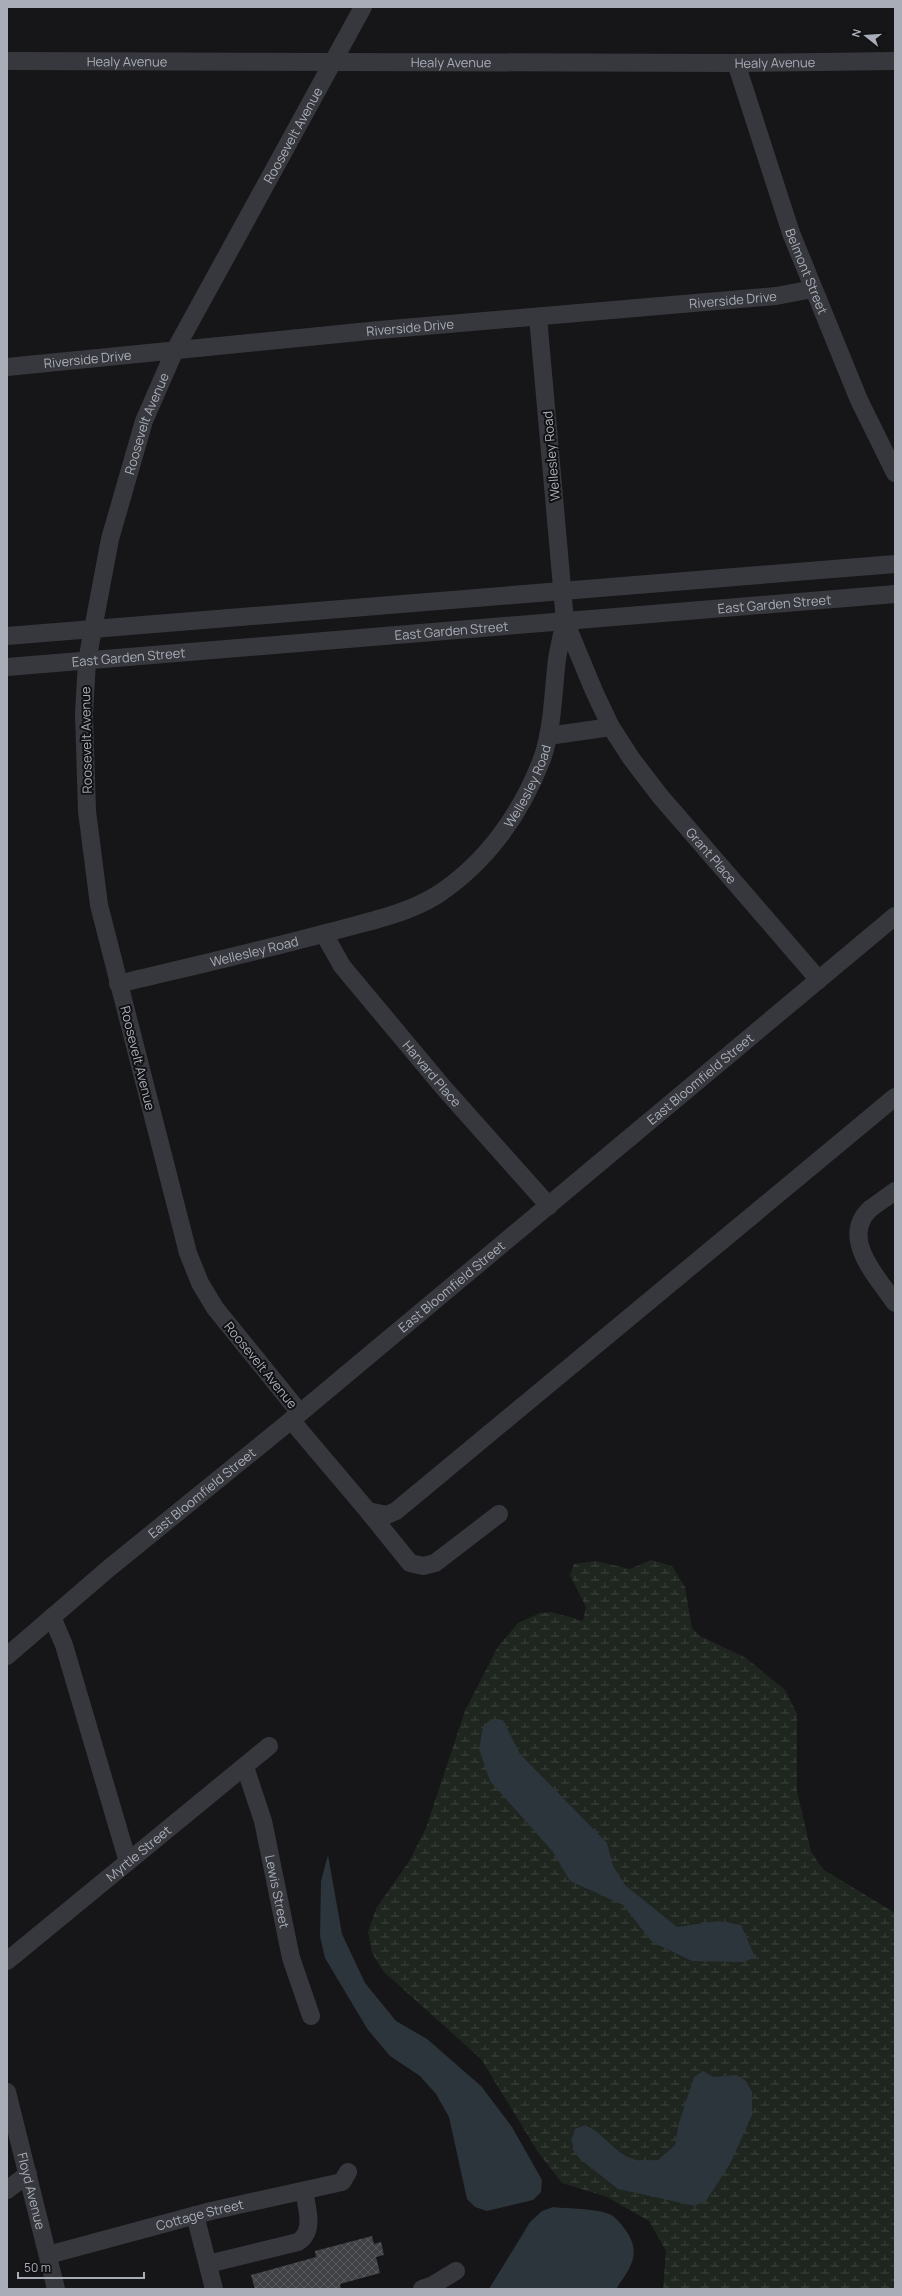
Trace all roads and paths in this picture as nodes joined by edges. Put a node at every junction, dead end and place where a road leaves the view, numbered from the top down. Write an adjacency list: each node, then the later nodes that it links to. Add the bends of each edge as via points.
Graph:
1 (363, 7): 3 (street, Roosevelt Avenue)
2 (7, 61): 3 (street, Healy Avenue)
3 (332, 61): 5 (street, Healy Avenue); 8 (street, Roosevelt Avenue)
4 (895, 61): 5 (street, Healy Avenue)
5 (736, 63): 6 (street, Belmont Street, via 791,233)
6 (813, 290): 7 (street, Riverside Drive, via 776,296); 10 (street, Belmont Street, via 859,400)
7 (538, 317): 8 (street, Riverside Drive); 12 (street, Wellesley Road)
8 (176, 350): 9 (street, Riverside Drive); 15 (street, Roosevelt Avenue, via 144,421 110,539)
9 (7, 367)
10 (895, 473)
11 (895, 564): 12 (street)
12 (563, 591): 14 (street, Wellesley Road); 15 (street)
13 (895, 594): 14 (street, East Garden Street)
14 (565, 621): 17 (street, East Garden Street); 19 (street, Grant Place); 20 (street, Wellesley Road, via 557,657)
15 (91, 630): 16 (street); 17 (street, Roosevelt Avenue)
16 (7, 636)
17 (87, 661): 18 (street, East Garden Street); 24 (street, Roosevelt Avenue, via 84,714 87,811 100,905)
18 (7, 666)
19 (611, 727): 20 (street); 23 (street, Grant Place, via 660,796)
20 (548, 736): 22 (street, Wellesley Road, via 542,758 518,810 488,852 464,875 435,896 391,916)
21 (895, 916): 23 (street, East Bloomfield Street)
22 (324, 934): 24 (street, Wellesley Road); 27 (street, Harvard Place, via 347,972 443,1087)
23 (819, 980): 27 (street, East Bloomfield Street)
24 (118, 984): 29 (street, Roosevelt Avenue, via 188,1253 200,1283 215,1308)
25 (895, 1097): 30 (street, via 396,1511 387,1515)
26 (895, 1191): 28 (street, via 869,1210 857,1237 860,1251)
27 (549, 1206): 29 (street, East Bloomfield Street)
28 (895, 1303)
29 (296, 1417): 30 (street, Roosevelt Avenue); 32 (street, East Bloomfield Street)
30 (368, 1511): 31 (street, Roosevelt Avenue, via 410,1563 423,1566 434,1562)
31 (500, 1514)
32 (52, 1617): 33 (street, East Bloomfield Street); 36 (street, via 64,1645)
33 (7, 1656)
34 (269, 1746): 35 (street, Myrtle Street)
35 (245, 1767): 36 (street, Myrtle Street); 38 (street, Lewis Street, via 263,1821 291,1958)
36 (128, 1862): 37 (street, Myrtle Street)
37 (7, 1961)
38 (311, 2016)
39 (7, 2092): 41 (street, Floyd Avenue)
40 (348, 2172): 43 (street, Cottage Street, via 342,2182)
41 (28, 2174): 42 (street); 45 (street, Floyd Avenue)
42 (7, 2190)
43 (304, 2191): 44 (street, Cottage Street); 46 (street, via 309,2218 304,2238 298,2242)
44 (195, 2215): 45 (street, Cottage Street); 46 (street)
45 (48, 2255): 48 (street, Floyd Avenue)
46 (208, 2264): 49 (street)
47 (456, 2271): 50 (street)
48 (56, 2289)
49 (214, 2289)
50 (422, 2289)

